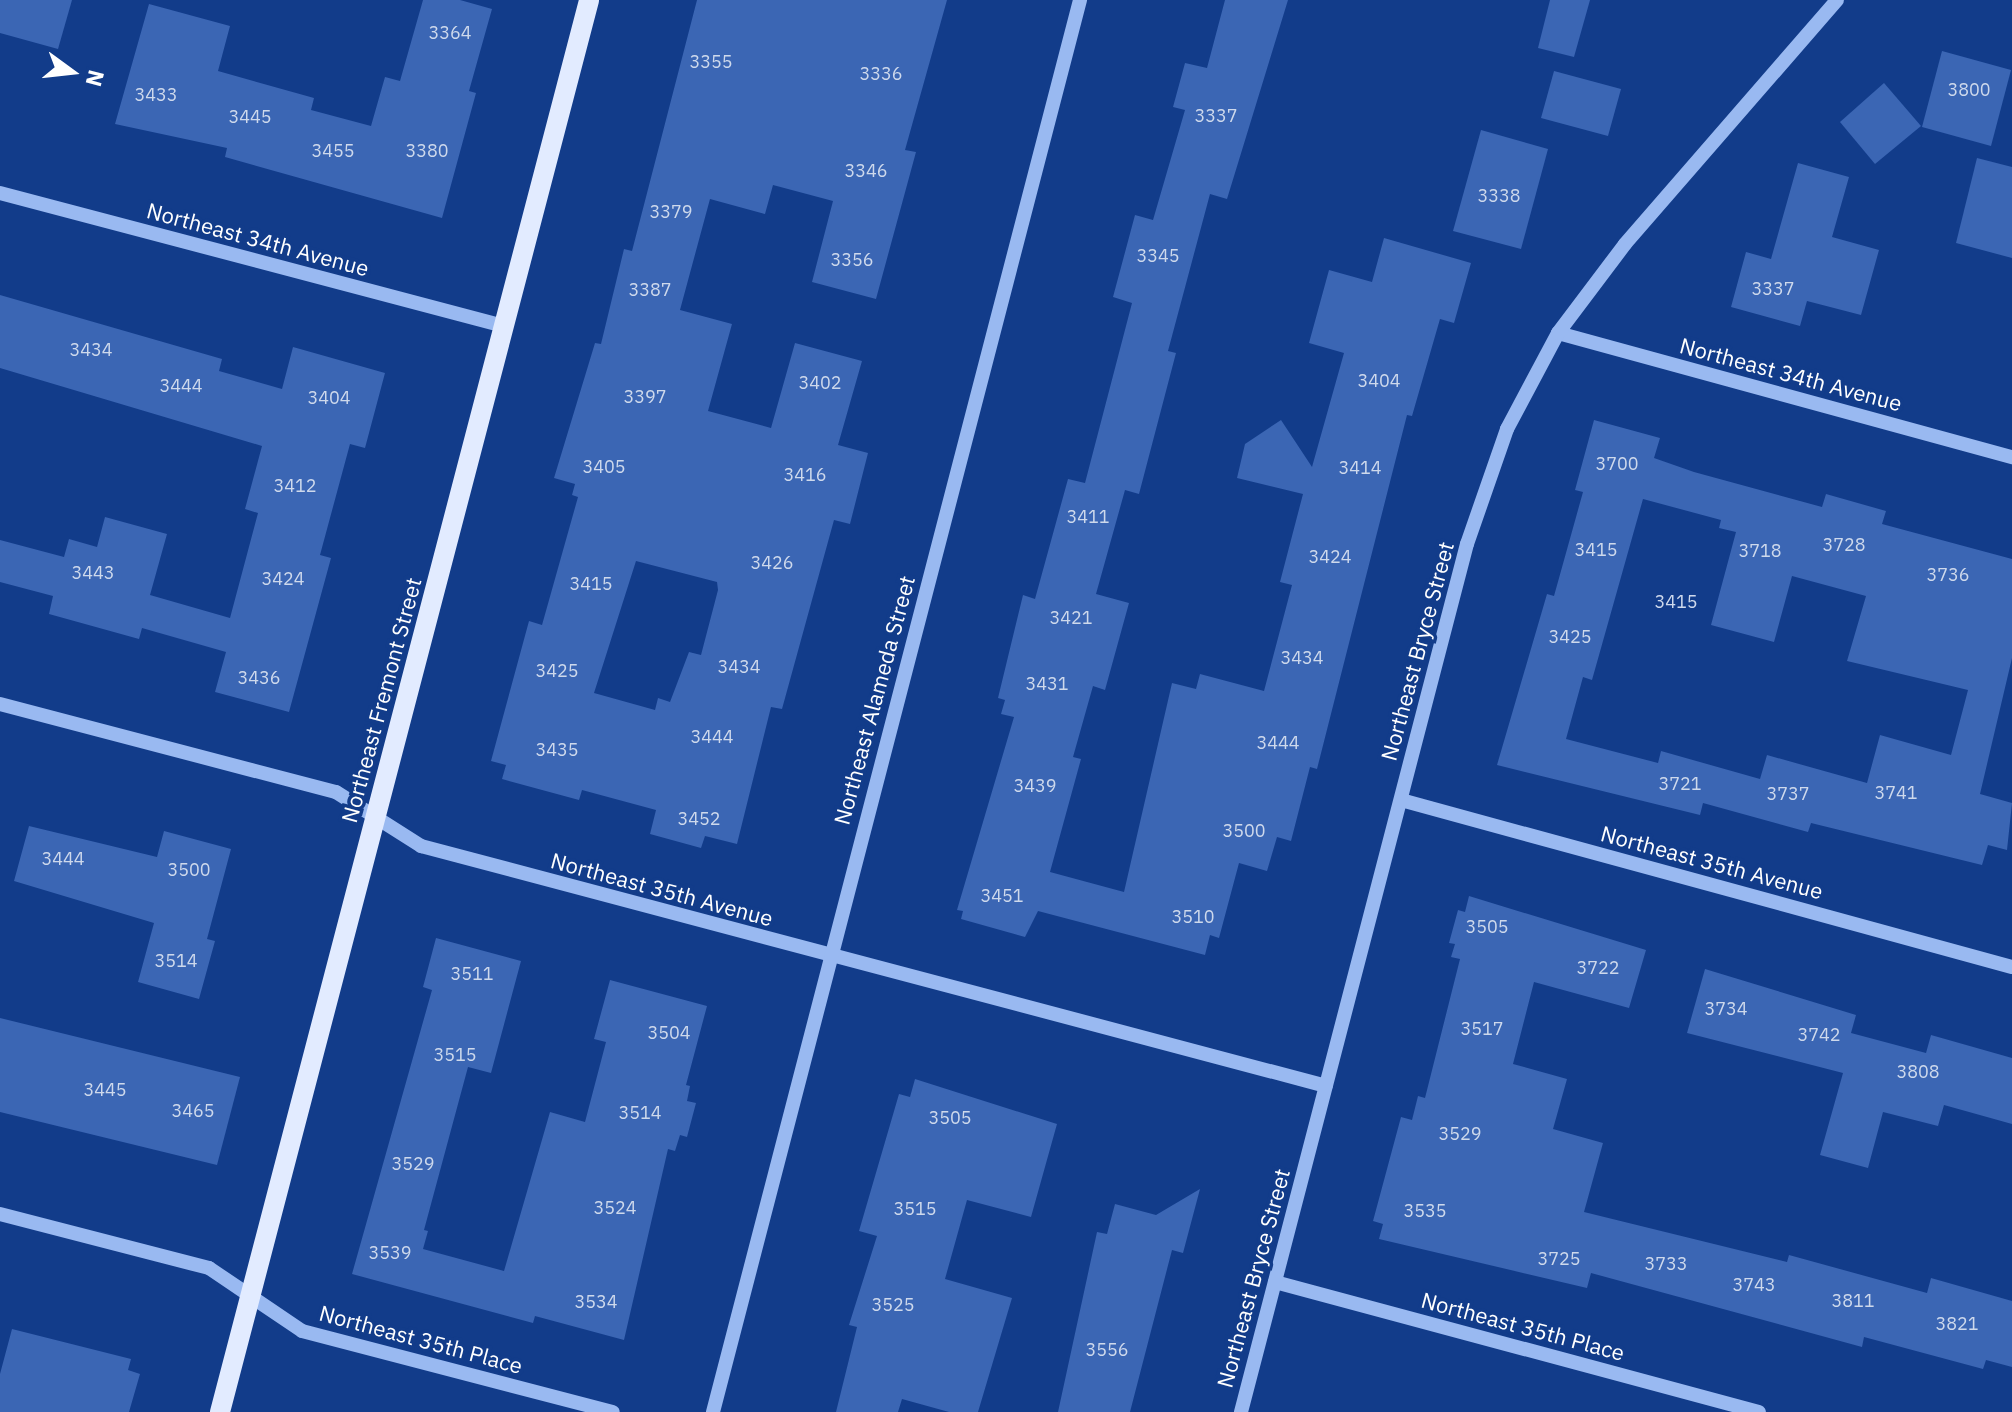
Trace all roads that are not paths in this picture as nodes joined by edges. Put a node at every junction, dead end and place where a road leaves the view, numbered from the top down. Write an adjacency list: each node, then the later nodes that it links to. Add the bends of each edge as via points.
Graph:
1 (589, 0): 5 (main road, Northeast Fremont Street)
2 (1080, 0): 11 (street, Northeast Alameda Street)
3 (1837, 0): 6 (street, Northeast Bryce Street, via 1625,244)
4 (0, 193): 5 (street, Northeast 34th Avenue)
5 (504, 326): 10 (main road, Northeast Fremont Street)
6 (1558, 333): 7 (street, Northeast 34th Avenue); 9 (street, Northeast Bryce Street, via 1507,429 1488,478)
7 (2012, 457)
8 (0, 704): 10 (street, Northeast 35th Avenue, via 336,792)
9 (1401, 800): 12 (street, Northeast 35th Avenue); 13 (street, Northeast Bryce Street)
10 (376, 817): 11 (street, Northeast 35th Avenue, via 421,846); 16 (main road, Northeast Fremont Street)
11 (830, 957): 13 (street, Northeast 35th Avenue); 19 (street, Northeast Alameda Street)
12 (2012, 967)
13 (1326, 1086): 15 (street, Northeast Bryce Street)
14 (0, 1214): 16 (street, Northeast 35th Place, via 209,1268)
15 (1275, 1282): 20 (street, Northeast Bryce Street); 21 (street, Northeast 35th Place)
16 (250, 1296): 17 (main road, Northeast Fremont Street); 18 (street, Northeast 35th Place, via 302,1331)
17 (220, 1412)
18 (613, 1412)
19 (713, 1412)
20 (1241, 1412)
21 (1759, 1412)

